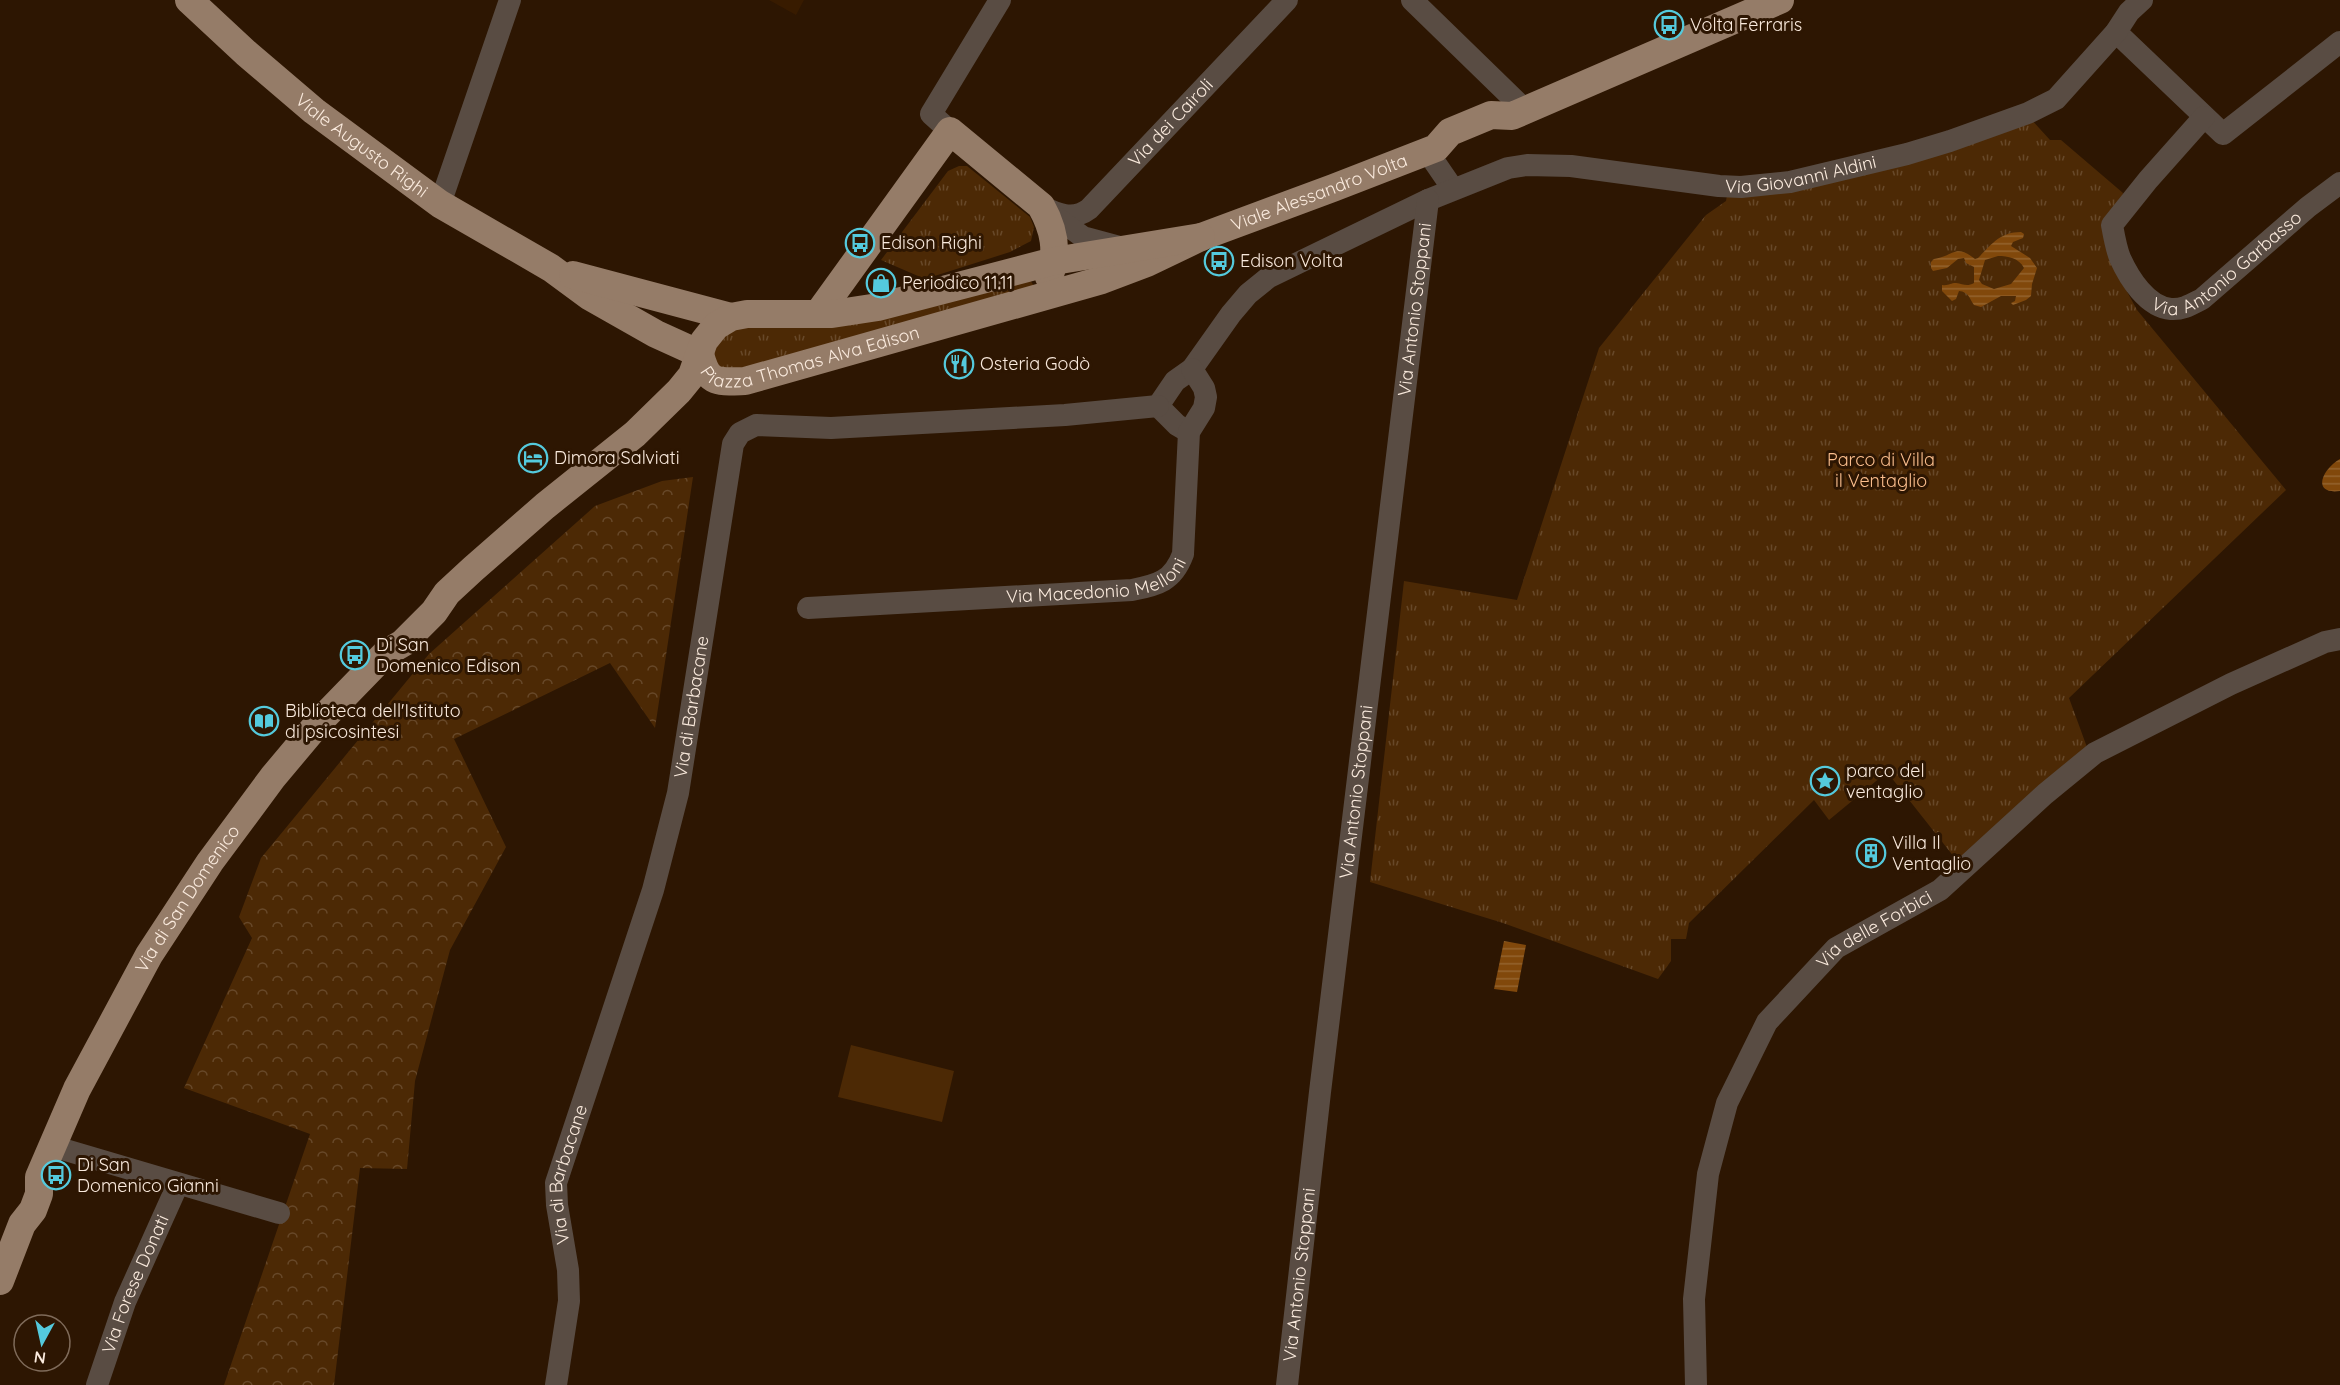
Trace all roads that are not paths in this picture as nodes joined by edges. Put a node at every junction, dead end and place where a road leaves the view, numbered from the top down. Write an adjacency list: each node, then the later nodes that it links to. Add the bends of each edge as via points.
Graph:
1 (189, 0): 17 (main road, Viale Augusto Righi, via 307,105)
2 (510, 0): 17 (street)
3 (1000, 0): 12 (street)
4 (1287, 0): 18 (street, Via dei Cairoli, via 1089,209 1071,216)
5 (1412, 0): 10 (street)
6 (1780, 0): 10 (main road, Viale Alessandro Volta)
7 (2142, 0): 8 (street, Via Giovanni Aldini)
8 (2116, 32): 11 (street); 15 (street, Via Giovanni Aldini, via 2063,93 2028,114 1906,154 1781,183 1741,187 1550,164 1508,168)
9 (2340, 42): 11 (street, via 2223,134)
10 (1519, 113): 13 (main road, Viale Alessandro Volta, via 1499,134 1458,150)
11 (2204, 117): 14 (street, Via Antonio Garbasso, via 2112,225 2119,257 2138,288 2162,307 2184,308 2202,299)
12 (940, 123): 18 (main road); 23 (main road, Piazza Thomas Alva Edison)
13 (1432, 150): 15 (street); 19 (main road, Viale Alessandro Volta, via 1201,237)
14 (2340, 183)
15 (1453, 189): 16 (street)
16 (1428, 200): 26 (street, via 1269,277 1231,314); 39 (street, Via Antonio Stoppani)
17 (440, 204): 21 (main road, Viale Augusto Righi)
18 (1041, 206): 19 (street, via 1083,237); 20 (main road, via 1052,229)
19 (1137, 257): 20 (main road, Piazza Thomas Alva Edison); 22 (main road, Piazza Thomas Alva Edison, via 1102,280)
20 (1054, 261): 22 (main road, via 1047,280); 23 (main road, Piazza Thomas Alva Edison, via 888,305)
21 (551, 268): 24 (main road, Viale Augusto Righi); 25 (main road, Viale Augusto Righi, via 598,301)
22 (1032, 301): 27 (main road, Piazza Thomas Alva Edison)
23 (818, 314): 24 (main road, Piazza Thomas Alva Edison)
24 (731, 317): 25 (main road, Piazza Thomas Alva Edison, via 708,335)
25 (700, 354): 27 (main road, Piazza Thomas Alva Edison, via 706,373 716,380); 30 (main road, Via di San Domenico, via 689,379)
26 (1192, 369): 28 (street, via 1175,381); 29 (street, Via Macedonio Melloni, via 1206,397 1204,408)
27 (745, 381): 30 (main road, Via di San Domenico, via 706,393)
28 (1158, 406): 29 (street); 38 (street, Via di Barbacane, via 831,428 756,425 740,433 733,444 678,793 653,890 556,1183 569,1301)
29 (1189, 432): 31 (street, Via Macedonio Melloni, via 1183,554 1166,580 1132,590)
30 (636, 434): 33 (main road, Via di San Domenico, via 545,506 447,593 434,612 403,643 386,653 320,722 273,777 149,955 77,1089)
31 (808, 608)
32 (2340, 639): 40 (street, Via delle Forbici, via 2231,684 2096,753 1940,890 1836,948 1767,1022 1727,1103 1708,1174 1694,1299)
33 (52, 1146): 34 (street); 36 (main road, Via di San Domenico, via 39,1177 27,1188 21,1204 22,1224)
34 (178, 1184): 35 (street); 37 (street, Via Forese Donati, via 125,1302)
35 (279, 1214)
36 (0, 1281)
37 (97, 1385)
38 (555, 1385)
39 (1287, 1385)
40 (1696, 1385)

